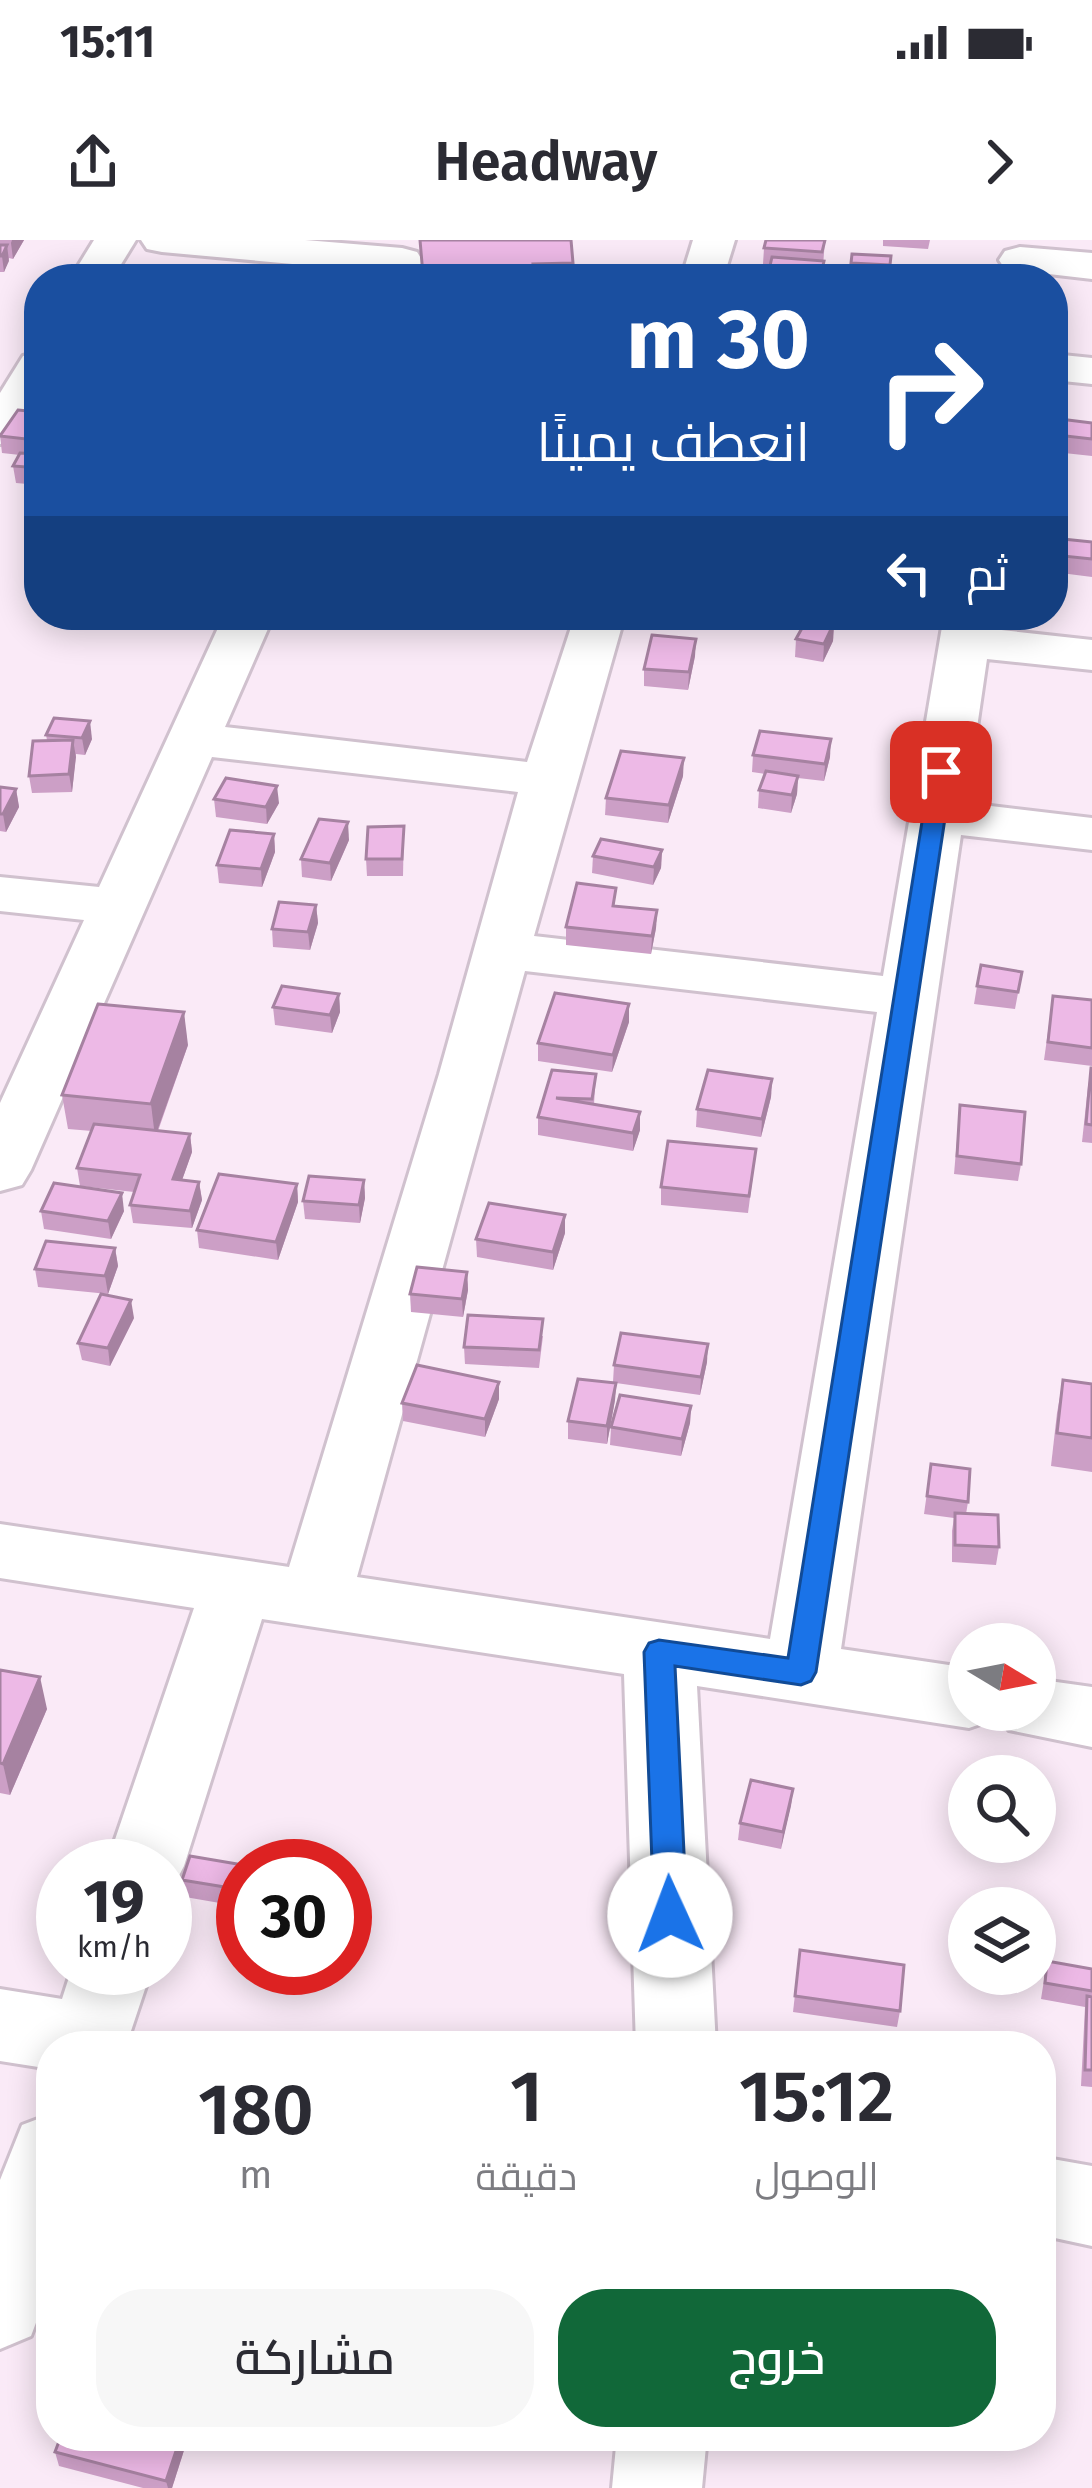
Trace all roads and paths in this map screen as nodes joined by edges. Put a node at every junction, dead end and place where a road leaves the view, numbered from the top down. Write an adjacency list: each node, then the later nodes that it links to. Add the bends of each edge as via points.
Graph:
1 (162, 240): 2 (street)
2 (403, 260)
3 (1020, 260): 4 (street)
4 (1092, 266)
5 (24, 390): 6 (street)
6 (0, 430)
7 (243, 630): 12 (street)
8 (595, 630): 13 (street)
9 (967, 630): 14 (street)
10 (976, 630): 11 (street)
11 (1092, 656)
12 (196, 739): 13 (street); 17 (street)
13 (548, 780): 18 (street)
14 (934, 816): 15 (street); 19 (street)
15 (1092, 834)
16 (0, 893): 17 (street)
17 (120, 906): 20 (street)
18 (502, 950): 19 (street); 23 (street)
19 (906, 997): 25 (street)
20 (0, 1170)
21 (0, 1551): 22 (street)
22 (237, 1587): 23 (street); 29 (street)
23 (315, 1599): 24 (street)
24 (659, 1652): 25 (street); 32 (street)
25 (801, 1672): 26 (street)
26 (948, 1695)
27 (1056, 1711): 28 (street)
28 (1092, 1717)
29 (155, 1839)
30 (96, 2018): 31 (street)
31 (0, 2025)
32 (675, 2031)
33 (36, 2198): 36 (street)
34 (1056, 2199): 35 (street)
35 (1092, 2206)
36 (0, 2307)
37 (661, 2451): 38 (street)
38 (657, 2488)

